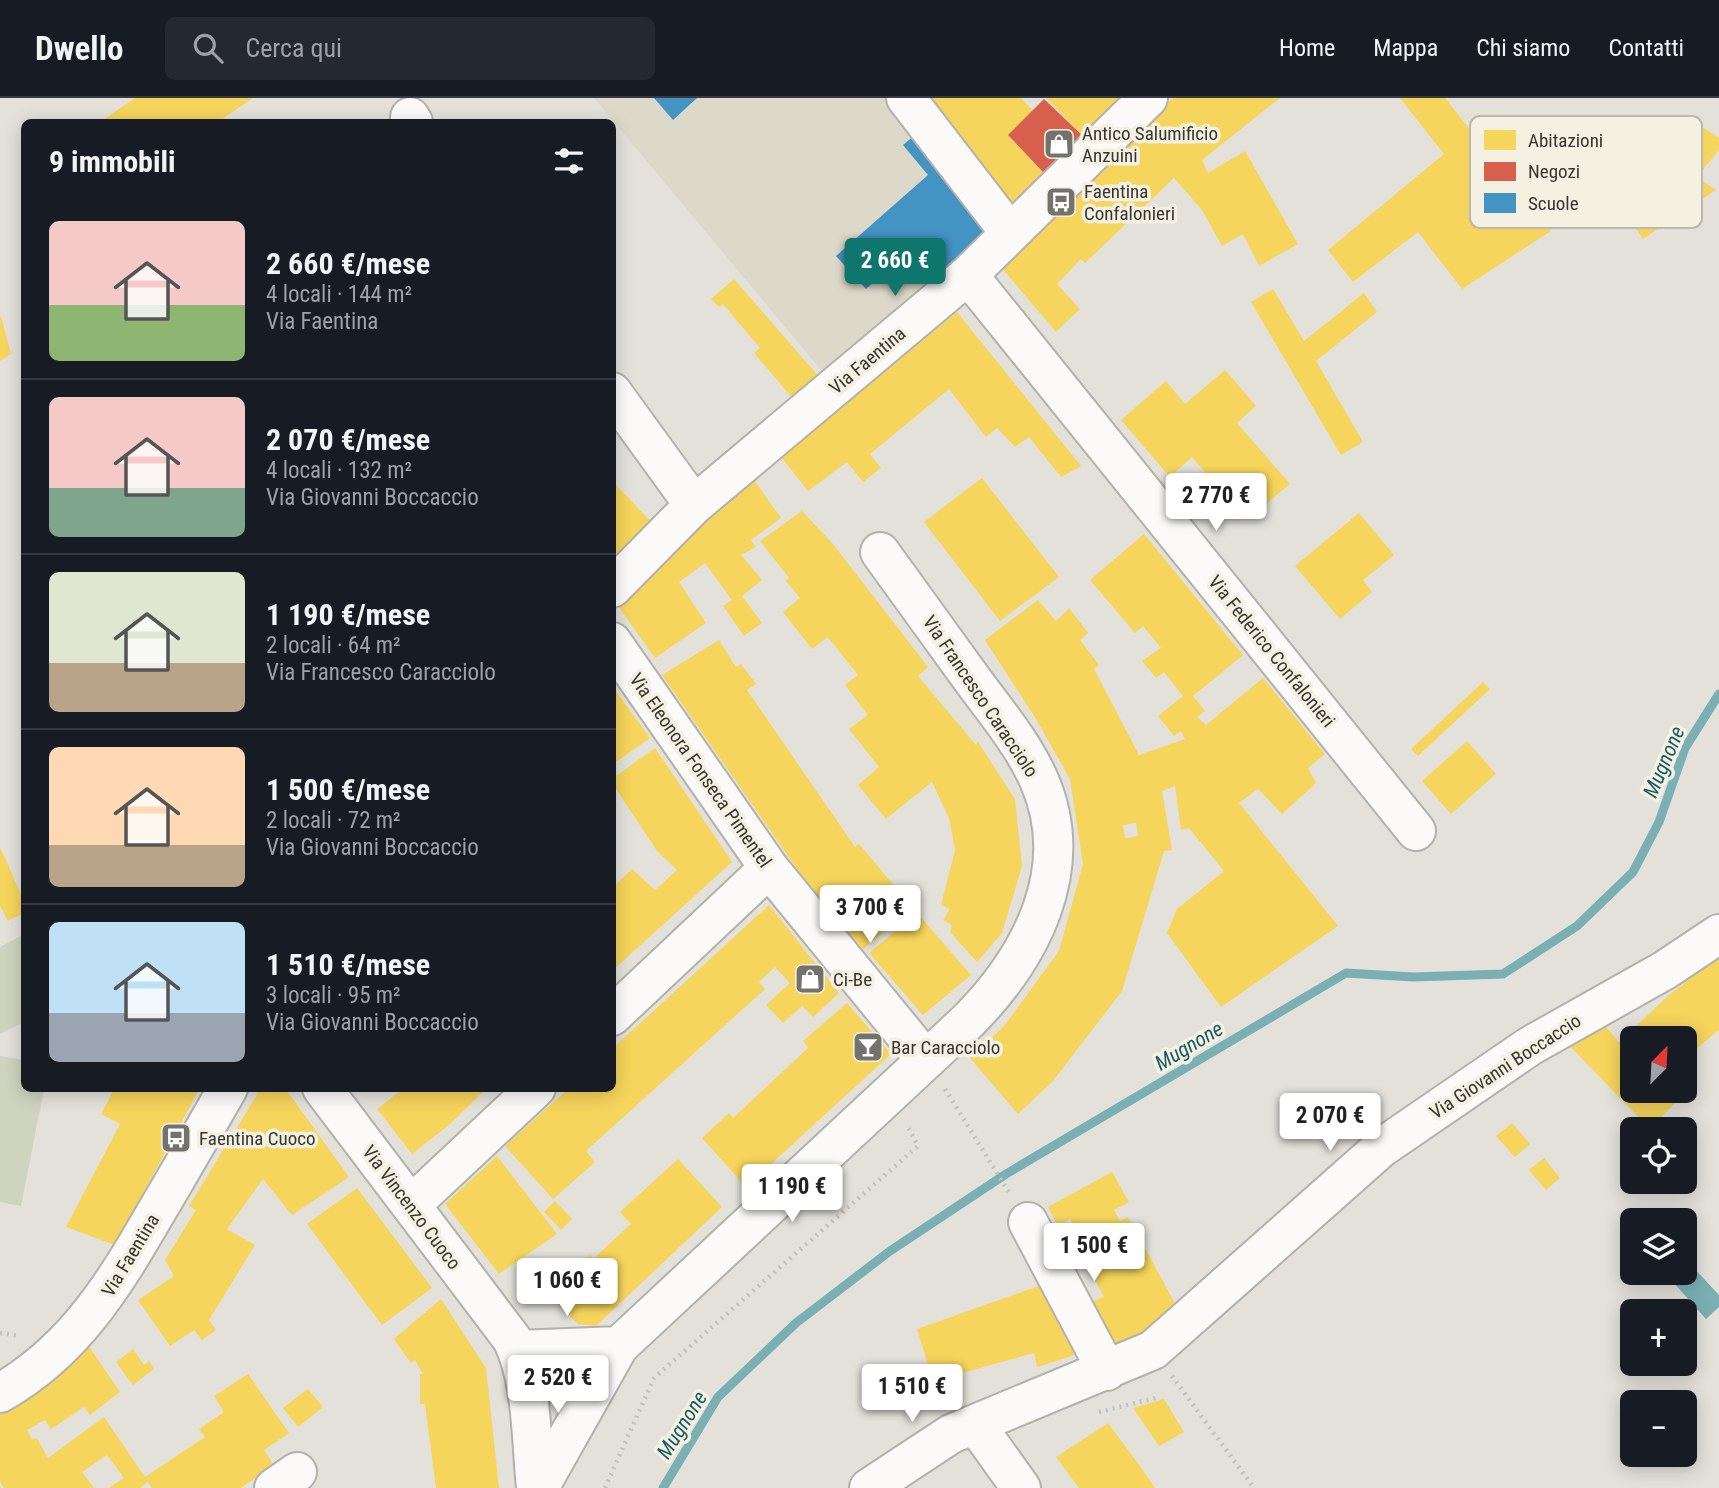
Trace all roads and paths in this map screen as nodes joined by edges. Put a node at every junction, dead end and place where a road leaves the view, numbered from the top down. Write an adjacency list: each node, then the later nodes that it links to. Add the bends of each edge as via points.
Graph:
1 (905, 98): 3 (street)
2 (1148, 98): 3 (street, Via Faentina)
3 (1010, 233): 4 (street, Via Faentina)
4 (968, 275): 6 (street, Via Faentina); 10 (street, Via Federico Confalonieri)
5 (616, 398): 6 (street)
6 (694, 505): 8 (street, Via Faentina)
7 (880, 552): 14 (street, Via Francesco Caracciolo, via 1020,746 1039,780 1052,829 1048,885 1029,944 985,1004)
8 (616, 584)
9 (616, 648): 11 (street, Via Eleonora Fonseca Pimentel)
10 (1416, 831)
11 (769, 868): 13 (street); 14 (street, Via Eleonora Fonseca Pimentel)
12 (1719, 934): 23 (street, Via Giovanni Boccaccio, via 1530,1046 1381,1147)
13 (616, 1012)
14 (925, 1059): 20 (path); 21 (street, Via Francesco Caracciolo)
15 (226, 1092): 25 (street, Via Faentina, via 102,1302 57,1351)
16 (325, 1092): 19 (street, Via Vincenzo Cuoco)
17 (532, 1092): 19 (street)
18 (906, 1124): 30 (path, via 918,1146 654,1378)
19 (411, 1205): 22 (street, Via Vincenzo Cuoco)
20 (1028, 1222): 24 (street)
21 (619, 1346): 22 (street); 29 (street, Via Francesco Caracciolo)
22 (517, 1350): 29 (street, Via Vincenzo Cuoco)
23 (1153, 1350): 24 (street, Via Giovanni Boccaccio); 33 (path)
24 (1107, 1371): 28 (street, Via Giovanni Boccaccio)
25 (3, 1381)
26 (1160, 1396): 27 (path)
27 (1094, 1414)
28 (976, 1425): 31 (street, Via Giovanni Boccaccio, via 951,1434); 32 (street)
29 (537, 1488)
30 (605, 1488)
31 (869, 1488)
32 (1021, 1488)
33 (1254, 1488)

